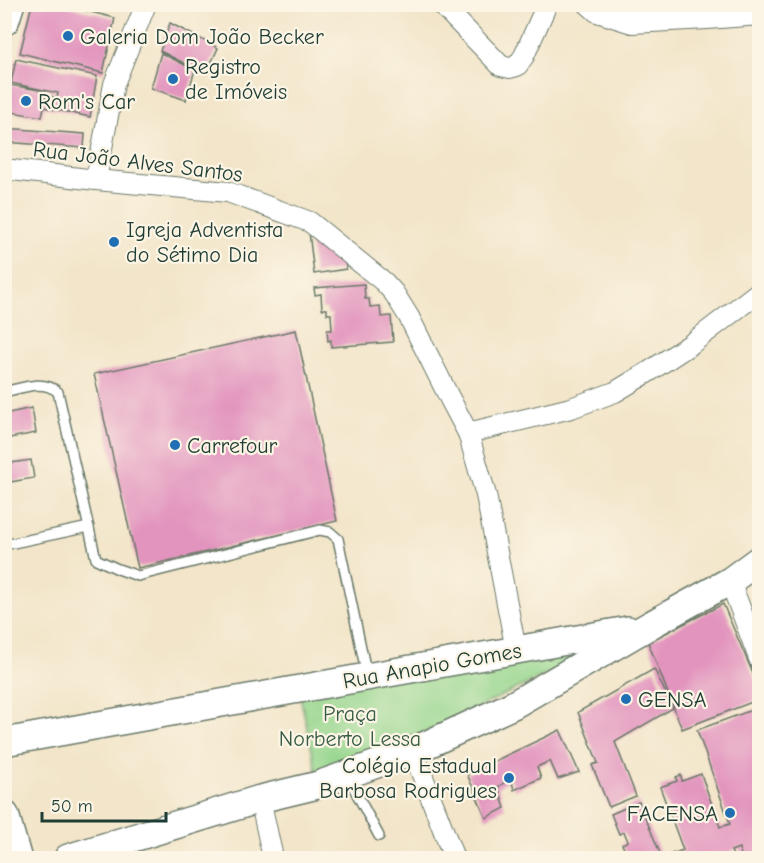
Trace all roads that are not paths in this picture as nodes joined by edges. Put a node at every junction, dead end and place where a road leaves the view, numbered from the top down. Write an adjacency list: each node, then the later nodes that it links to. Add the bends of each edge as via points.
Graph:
1 (9, 4): 10 (main road)
2 (146, 4): 12 (street, via 114,84)
3 (441, 4): 4 (street, via 501,66 510,69 524,56)
4 (547, 4)
5 (588, 4): 9 (street, via 597,12 632,23)
6 (623, 4): 8 (street, via 635,8)
7 (684, 4): 8 (street)
8 (660, 5)
9 (759, 15)
10 (4, 20)
11 (4, 169): 12 (street, Rua João Alves Santos)
12 (96, 180): 15 (street, Rua João Alves Santos, via 228,192 310,222 394,292)
13 (759, 291): 15 (street, via 691,344 615,392 571,408)
14 (4, 392): 16 (lane, via 36,385 51,386 58,392)
15 (468, 433): 21 (street, Rua João Alves Santos, via 486,495)
16 (89, 527): 17 (lane); 23 (lane, via 96,560 138,576 320,530 330,532 338,539)
17 (4, 545)
18 (759, 559): 19 (main road)
19 (730, 581): 20 (main road); 22 (street)
20 (647, 627): 21 (main road, Rua Anapio Gomes); 25 (main road, via 513,705)
21 (516, 650): 23 (main road, Rua Anapio Gomes)
22 (759, 661)
23 (368, 677): 24 (main road, Rua Anapio Gomes)
24 (4, 742)
25 (413, 751): 26 (main road); 33 (street)
26 (347, 775): 27 (main road); 29 (lane)
27 (260, 799): 31 (main road); 32 (street)
28 (4, 816): 30 (main road)
29 (379, 836)
30 (16, 858)
31 (68, 858)
32 (273, 858)
33 (454, 858)

